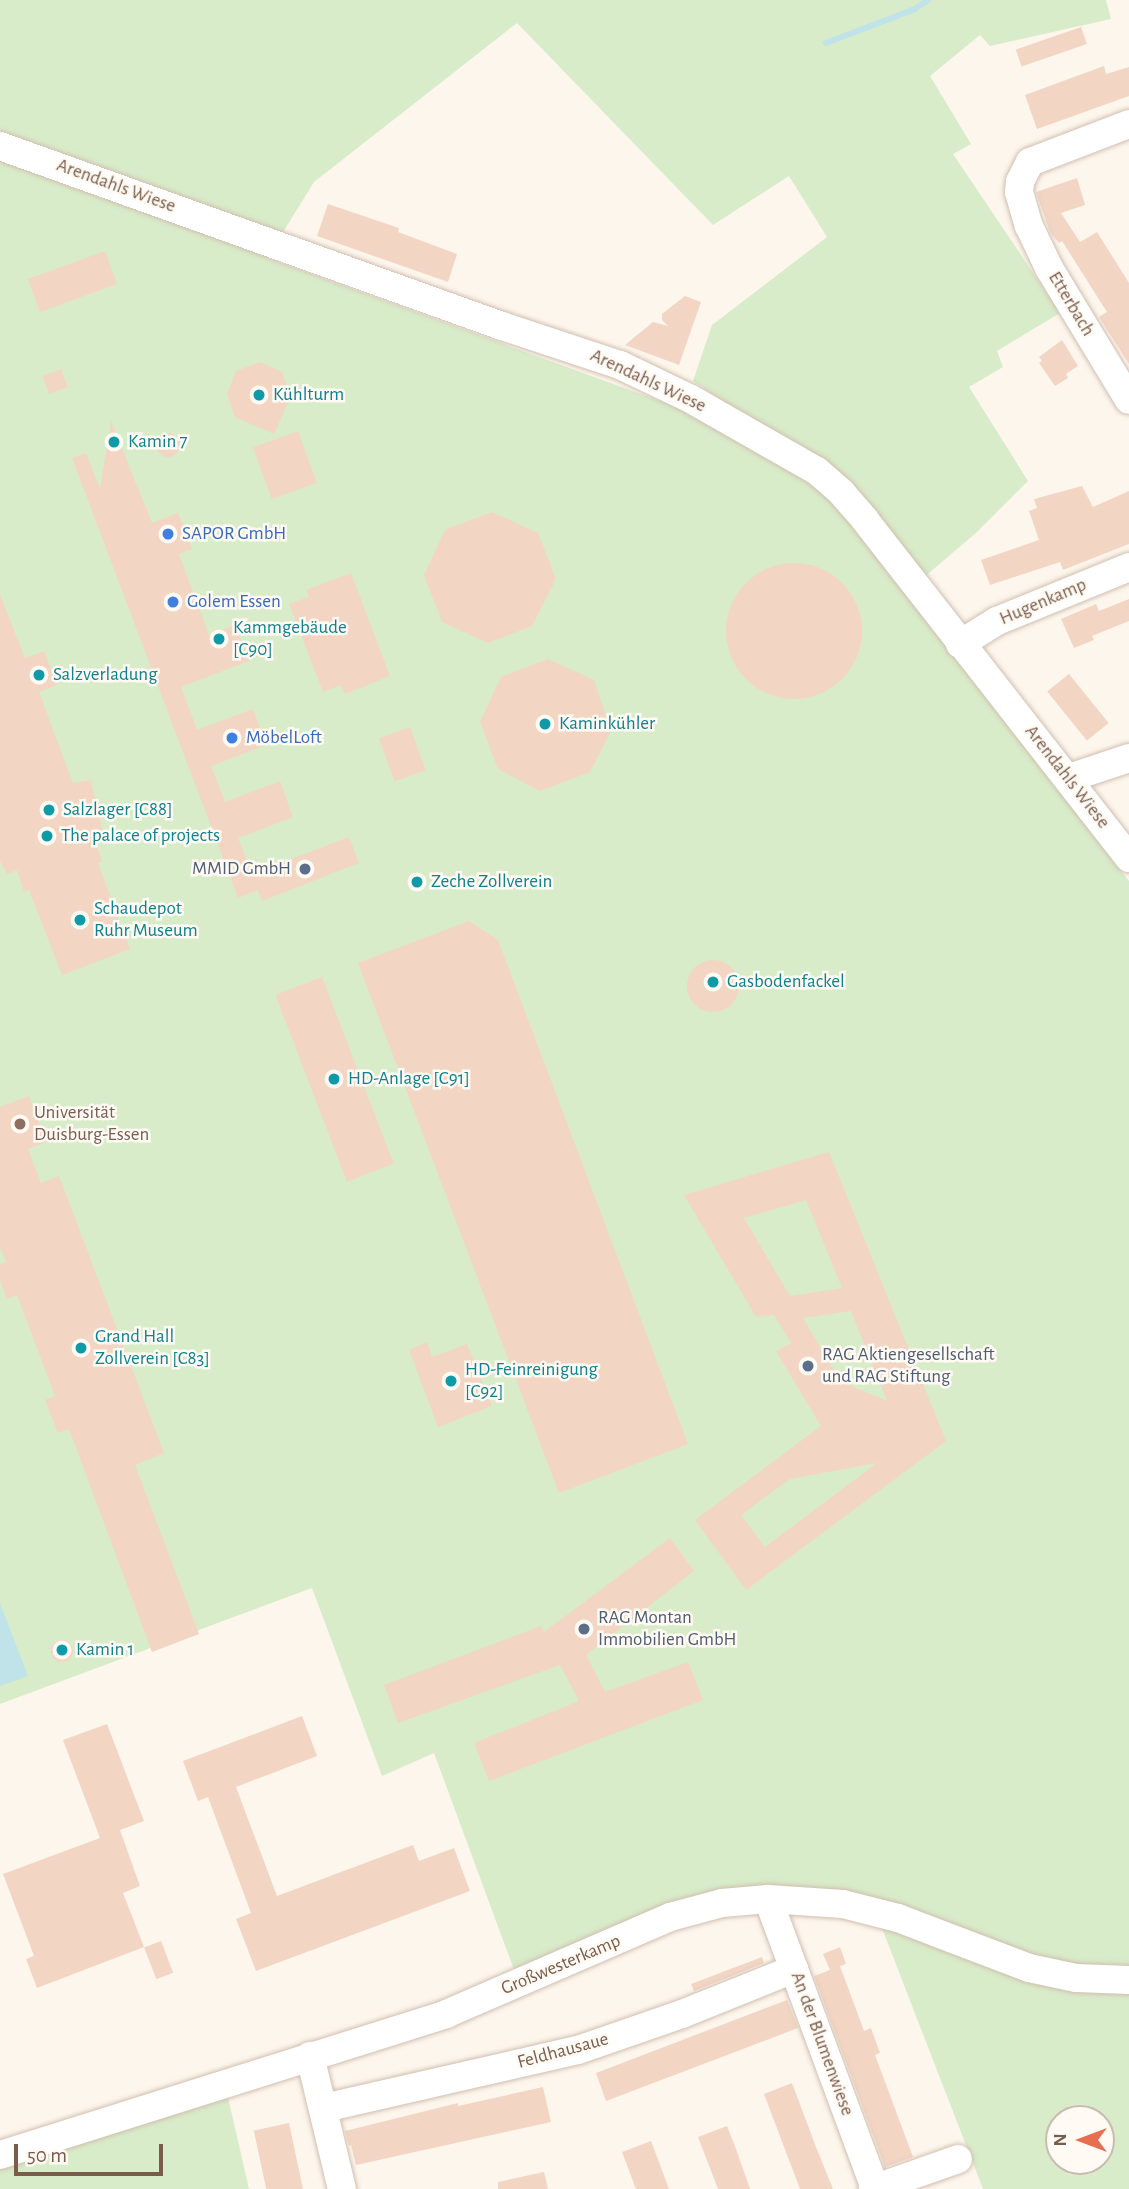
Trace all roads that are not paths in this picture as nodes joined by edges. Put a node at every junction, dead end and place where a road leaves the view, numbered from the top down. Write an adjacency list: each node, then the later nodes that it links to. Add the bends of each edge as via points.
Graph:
1 (1129, 124): 3 (street, Etterbach, via 1030,162 1020,182 1021,204 1049,268)
2 (0, 146): 5 (street, Arendahls Wiese, via 502,327 582,351 689,398 817,471 842,492)
3 (1129, 400)
4 (1129, 567): 5 (street, Hugenkamp, via 997,621)
5 (960, 644): 7 (street, Arendahls Wiese)
6 (1129, 758): 7 (street)
7 (1069, 778): 8 (street, Arendahls Wiese)
8 (1129, 858)
9 (768, 1899): 10 (street, An der Blumenwiese); 11 (street, Großwesterkamp, via 843,1904 898,1918 1029,1968 1076,1979); 12 (street, Großwesterkamp, via 722,1903 670,1917 446,2014)
10 (794, 1969): 13 (street, Feldhausaue, via 578,2050); 17 (street, An der Blumenwiese)
11 (1129, 1980)
12 (310, 2056): 13 (street); 14 (street, Großwesterkamp)
13 (324, 2108): 16 (street)
14 (0, 2155)
15 (958, 2159): 17 (street, An der Blumenwiese)
16 (342, 2189)
17 (874, 2189)

